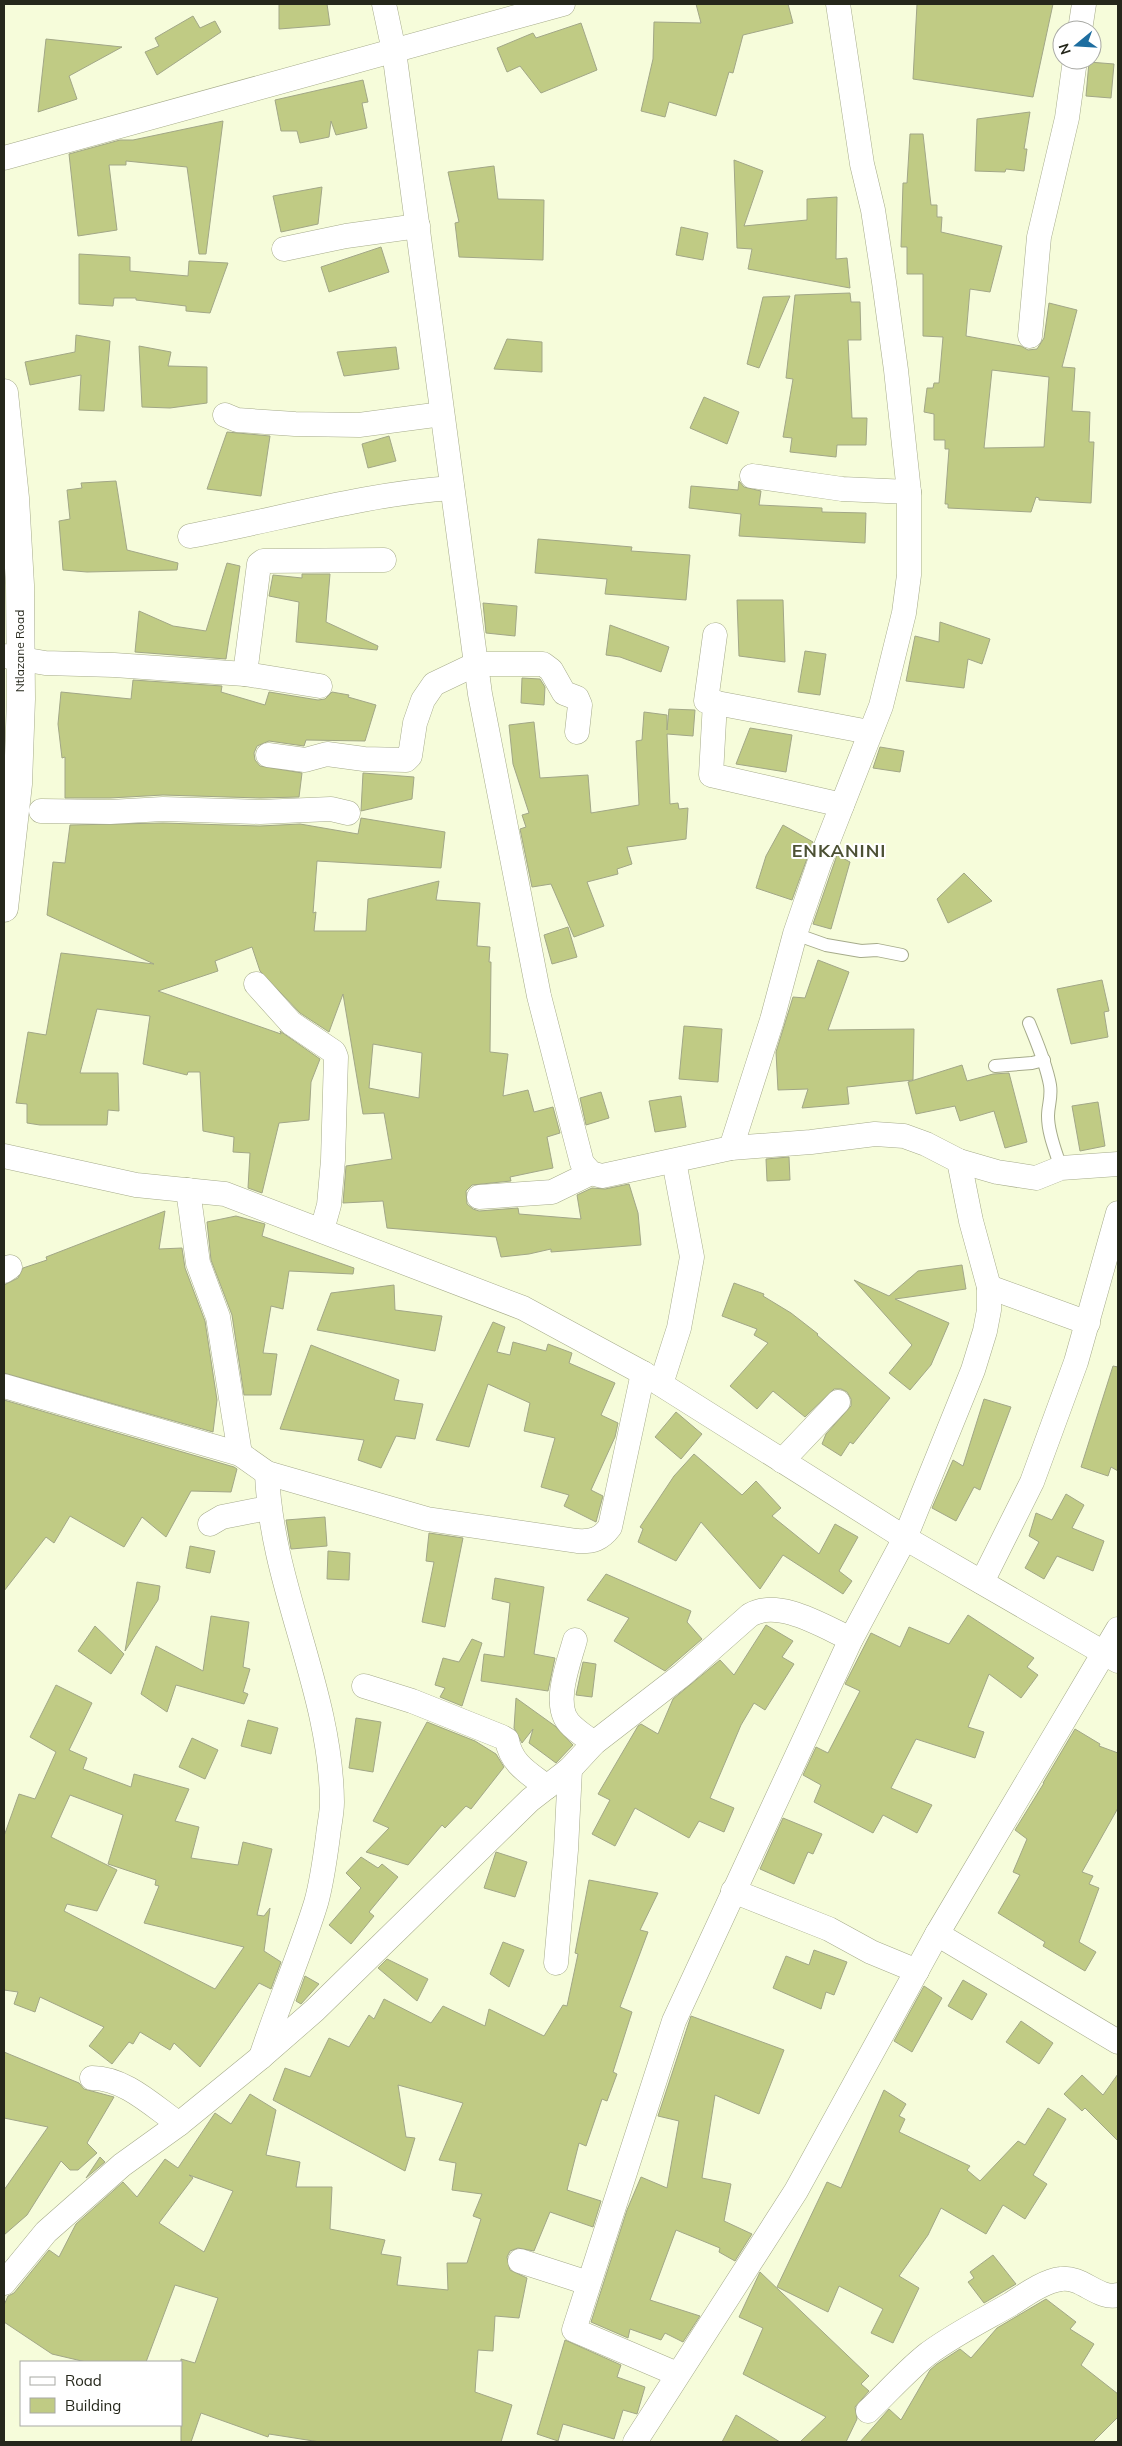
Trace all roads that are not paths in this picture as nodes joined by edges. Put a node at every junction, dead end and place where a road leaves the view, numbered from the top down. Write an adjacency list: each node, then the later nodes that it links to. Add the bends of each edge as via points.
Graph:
1 (384, 4): 6 (street)
2 (563, 4): 6 (street)
3 (838, 4): 17 (street, via 884,282)
4 (1084, 4): 5 (street)
5 (1082, 20)
6 (394, 51): 8 (street); 9 (street)
7 (1074, 70): 11 (street, via 1067,118 1039,237)
8 (4, 158)
9 (418, 226): 10 (street); 13 (street)
10 (284, 249)
11 (1030, 336)
12 (4, 397): 21 (street, Ntlazane Road, via 20,585)
13 (442, 414): 14 (street, via 358,424 295,424 237,420); 16 (street)
14 (225, 415)
15 (752, 476): 17 (street, via 842,489)
16 (452, 488): 18 (street, via 330,506); 22 (street)
17 (909, 492): 27 (street, via 909,574 904,614 881,706)
18 (190, 536)
19 (384, 560): 23 (street, via 263,561 259,564)
20 (715, 635): 25 (street, via 706,701)
21 (12, 657): 23 (street, via 46,664); 32 (street, Ntlazane Road, via 18,784)
22 (476, 664): 26 (street, via 543,664 548,667 564,694 577,698 580,705); 28 (street, via 434,684 423,700 410,756 406,760 326,754 305,760); 45 (street, via 539,996 582,1163)
23 (245, 674): 24 (street)
24 (320, 686)
25 (715, 702): 27 (street); 29 (street, via 711,775)
26 (577, 732)
27 (869, 732): 29 (street)
28 (268, 755)
29 (842, 806): 33 (street)
30 (41, 811): 31 (street, via 163,809 260,812 331,809)
31 (348, 814)
32 (4, 905)
33 (795, 934): 34 (lane, via 826,945); 39 (street, via 772,1020)
34 (902, 955)
35 (256, 984): 49 (street, via 291,1023 334,1052 336,1057 333,1160 329,1205)
36 (1029, 1023): 37 (lane)
37 (1044, 1060): 38 (lane); 44 (lane, via 1052,1100 1049,1128)
38 (995, 1066)
39 (731, 1148): 41 (street); 42 (street, via 875,1134 904,1136)
40 (4, 1156): 46 (street, via 136,1185)
41 (674, 1161): 45 (street, via 602,1176); 52 (street, via 692,1257 679,1328)
42 (959, 1161): 44 (street, via 997,1172 1036,1178); 50 (street)
43 (1118, 1164): 44 (street)
44 (1062, 1168)
45 (591, 1173): 47 (street, via 552,1192)
46 (188, 1190): 49 (street, via 225,1194); 55 (street, via 198,1263 218,1317)
47 (479, 1196)
48 (1118, 1213): 51 (street)
49 (322, 1230): 52 (street, via 523,1308)
50 (989, 1287): 51 (street); 60 (street, via 985,1331 973,1370)
51 (1088, 1323): 61 (street, via 1032,1482)
52 (652, 1378): 56 (street); 57 (street, via 610,1527 602,1537 591,1542 428,1520)
53 (4, 1386): 55 (street)
54 (838, 1402): 56 (street)
55 (240, 1454): 57 (street)
56 (782, 1461): 60 (street)
57 (267, 1473): 58 (street)
58 (268, 1508): 59 (street, via 222,1517); 75 (street, via 286,1593 317,1698 329,1759 332,1804 316,1903)
59 (210, 1524)
60 (905, 1538): 61 (street); 63 (street)
61 (982, 1582): 65 (street)
62 (1118, 1629): 65 (street)
63 (851, 1639): 67 (street, via 781,1609 757,1611 682,1675); 70 (street)
64 (575, 1640): 67 (street, via 562,1687 563,1712 569,1723)
65 (1111, 1657): 71 (street)
66 (364, 1686): 69 (street, via 412,1701 502,1737 507,1740 516,1762)
67 (594, 1743): 68 (street)
68 (570, 1769): 69 (street); 72 (street)
69 (547, 1787): 75 (street)
70 (733, 1891): 73 (street, via 829,1929); 79 (street, via 674,2021)
71 (937, 1934): 73 (street); 74 (street)
72 (556, 1963)
73 (916, 1971): 82 (street, via 796,2192)
74 (1118, 2042)
75 (260, 2058): 77 (street)
76 (92, 2078): 77 (street, via 104,2078 123,2085)
77 (179, 2124): 80 (street, via 122,2165 46,2232)
78 (520, 2261): 79 (street)
79 (588, 2283): 82 (street, via 574,2330)
80 (4, 2284)
81 (1118, 2295): 83 (street, via 1113,2297 1073,2279 1060,2279 1037,2289 928,2354)
82 (677, 2374): 84 (street)
83 (868, 2410)
84 (635, 2442)

